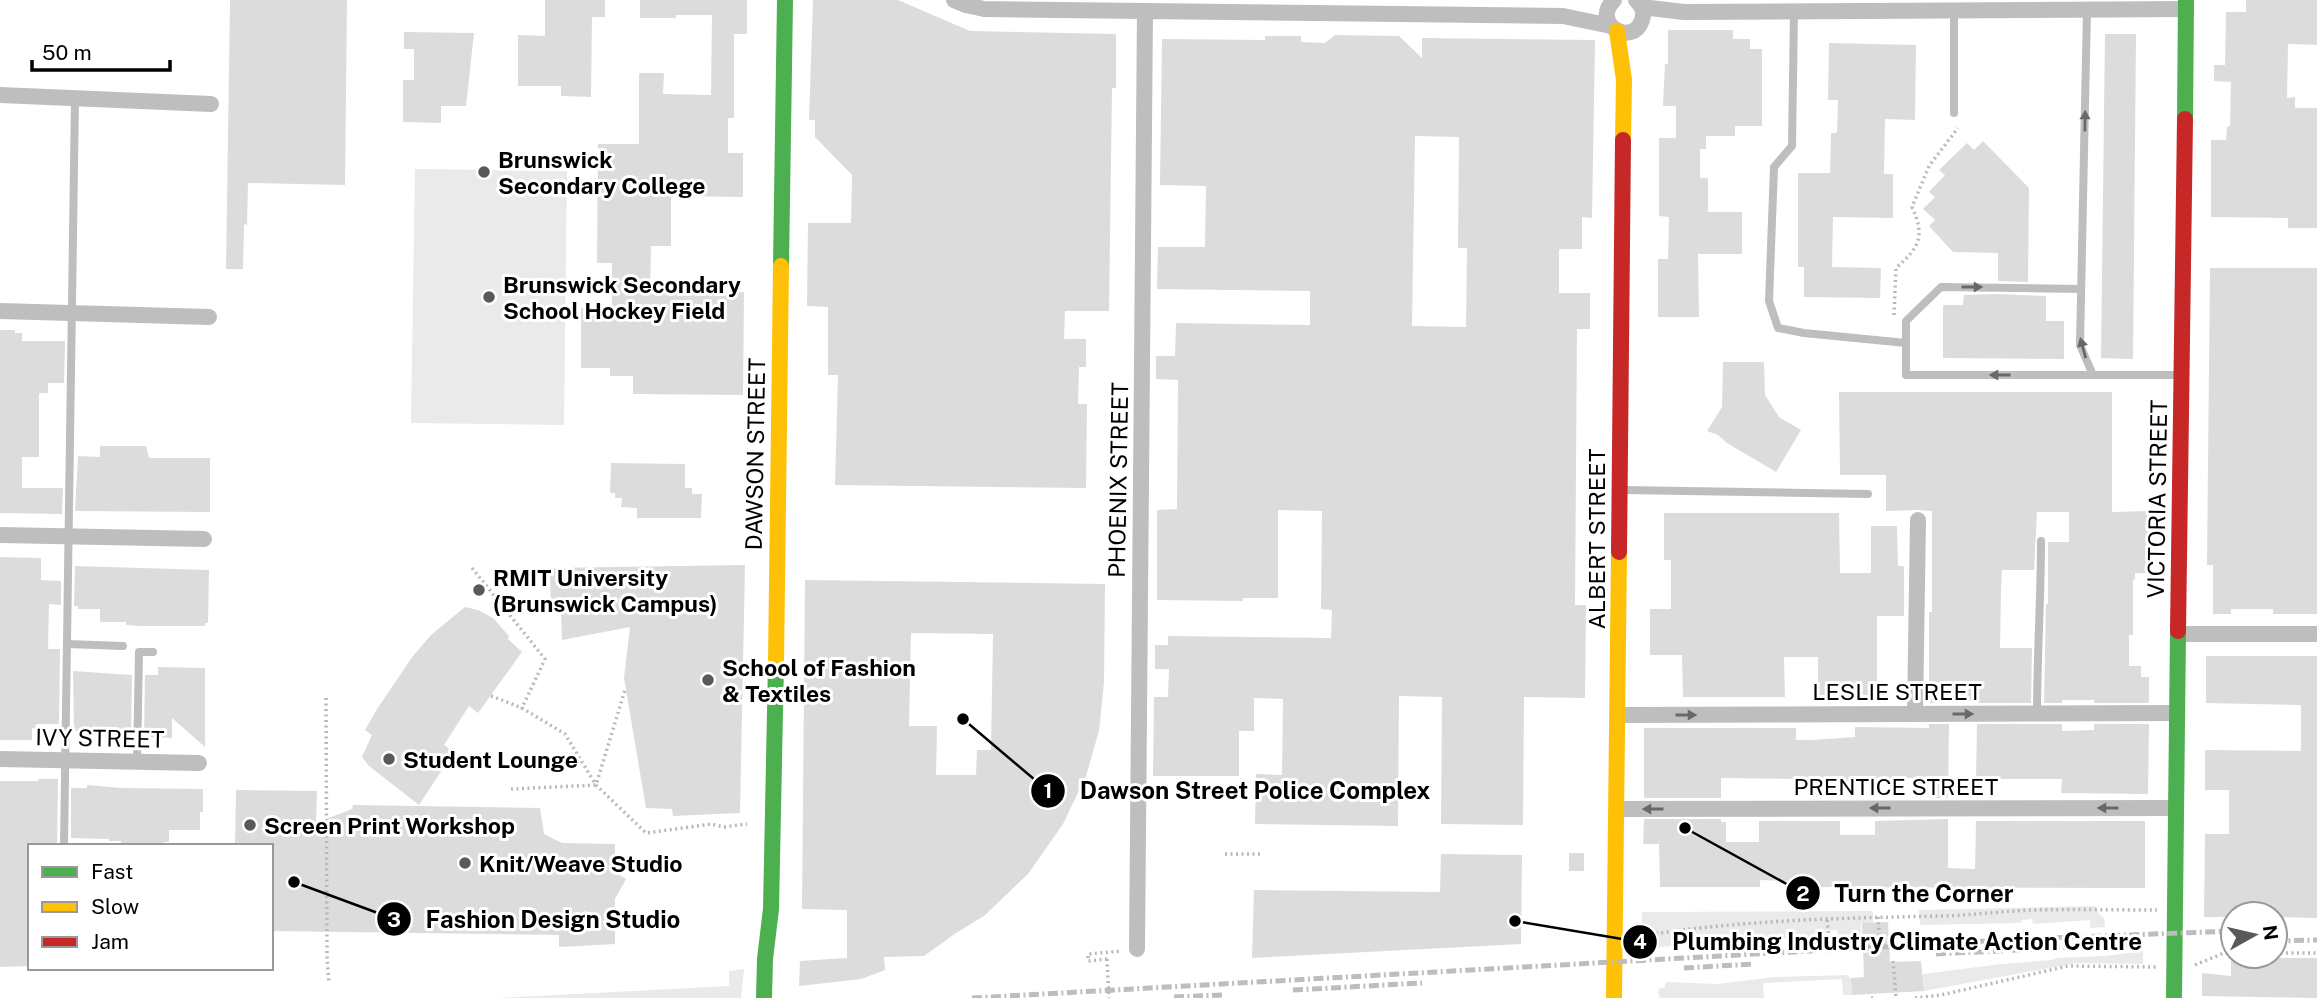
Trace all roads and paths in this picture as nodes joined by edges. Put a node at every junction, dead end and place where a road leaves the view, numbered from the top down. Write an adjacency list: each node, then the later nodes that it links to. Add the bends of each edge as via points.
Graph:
1 (785, 0): 59 (street, DAWSON STREET)
2 (954, 0): 7 (street, via 984,9)
3 (1612, 3): 10 (street); 11 (street, via 1607,16)
4 (2186, 4): 5 (street); 25 (street, VICTORIA STREET)
5 (2087, 9): 6 (street); 18 (lane, one-way to 5)
6 (1954, 10): 8 (street); 16 (lane)
7 (1145, 11): 10 (street); 66 (street, PHOENIX STREET)
8 (1794, 12): 9 (street); 22 (lane, via 1792,146 1774,167 1769,301 1777,328)
9 (1639, 15): 11 (street, via 1626,33); 12 (street, ALBERT STREET)
10 (1563, 16): 11 (street)
11 (1614, 28): 12 (street, ALBERT STREET)
12 (1624, 80): 26 (street, ALBERT STREET)
13 (0, 95): 14 (street)
14 (75, 99): 15 (street); 20 (lane)
15 (211, 104)
16 (1954, 113)
17 (1958, 128): 22 (path, via 1930,166 1912,207 1921,227 1917,245 1896,268 1894,313)
18 (2081, 289): 23 (lane, one-way to 18, via 1906,321 1941,288); 24 (lane, one-way to 18, via 2080,345)
19 (0, 311): 20 (street)
20 (70, 313): 21 (street); 30 (lane)
21 (209, 317)
22 (1886, 342): 23 (lane)
23 (1906, 343): 24 (lane, one-way to 23, via 1906,375)
24 (2093, 375): 25 (lane)
25 (2181, 375): 34 (street, VICTORIA STREET)
26 (1619, 490): 27 (lane); 46 (street, ALBERT STREET)
27 (1868, 494)
28 (1918, 520): 45 (street)
29 (0, 535): 30 (street)
30 (68, 537): 31 (street); 36 (lane)
31 (204, 539)
32 (2041, 541): 43 (lane)
33 (472, 568): 42 (path, via 545,659)
34 (2178, 634): 35 (street); 44 (street, VICTORIA STREET)
35 (2317, 634)
36 (66, 644): 37 (lane); 48 (lane)
37 (122, 646)
38 (153, 652): 49 (lane, via 139,652)
39 (625, 690): 51 (path)
40 (491, 696): 42 (path)
41 (326, 698): 73 (path)
42 (522, 708): 51 (path, via 565,734)
43 (2037, 713): 44 (street, LESLIE STREET); 45 (street, LESLIE STREET, one-way to 43)
44 (2177, 713): 53 (street, VICTORIA STREET)
45 (1915, 714): 46 (street, LESLIE STREET, one-way to 45)
46 (1618, 715): 54 (street, ALBERT STREET)
47 (0, 759): 48 (street, IVY STREET)
48 (65, 760): 49 (street, IVY STREET); 56 (lane)
49 (137, 762): 50 (street, IVY STREET)
50 (199, 763)
51 (596, 785): 52 (path); 55 (path, via 646,833)
52 (511, 789)
53 (2176, 808): 54 (street, PRENTICE STREET, one-way to 54); 60 (street, VICTORIA STREET)
54 (1617, 809): 63 (street, ALBERT STREET)
55 (747, 824)
56 (64, 844)
57 (1225, 854): 58 (path)
58 (1263, 854)
59 (771, 909): 74 (street, DAWSON STREET); 75 (street, DAWSON STREET)
60 (2175, 910): 61 (path); 72 (street, VICTORIA STREET)
61 (1878, 917): 62 (path); 64 (path)
62 (1827, 920): 63 (path, via 1749,923); 65 (path)
63 (1615, 940): 77 (street, ALBERT STREET)
64 (1880, 943)
65 (1829, 946)
66 (1137, 949)
67 (1106, 953): 76 (path, bridge, via 1088,954 1088,961 1107,959)
68 (2289, 953): 69 (path)
69 (2317, 953)
70 (2219, 955): 72 (path)
71 (1893, 961): 78 (path)
72 (2174, 968): 79 (path, via 2068,966); 80 (street, VICTORIA STREET)
73 (329, 983)
74 (764, 998)
75 (777, 998)
76 (1109, 998)
77 (1614, 998)
78 (1896, 998)
79 (1915, 998)
80 (2174, 998)

